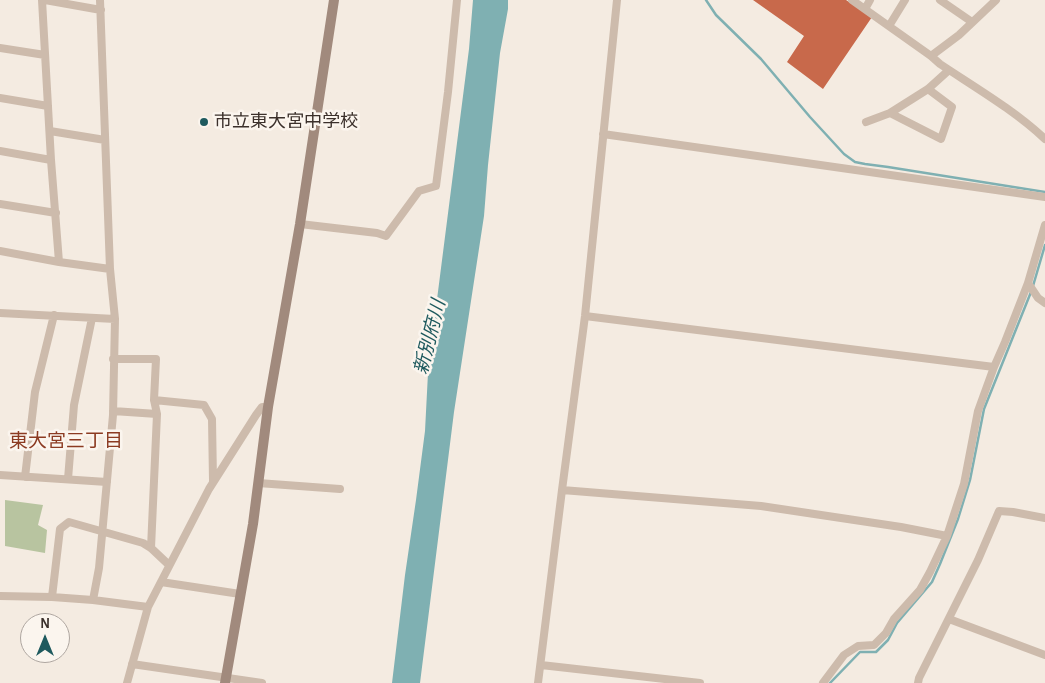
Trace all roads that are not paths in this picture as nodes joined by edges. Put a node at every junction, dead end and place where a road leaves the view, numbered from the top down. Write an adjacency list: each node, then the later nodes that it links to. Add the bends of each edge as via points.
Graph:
1 (44, 0): 12 (street); 16 (street)
2 (100, 0): 12 (street)
3 (334, 0): 33 (street)
4 (457, 0): 33 (street, via 436,186 419,191 386,236)
5 (617, 0): 25 (street)
6 (852, 0): 11 (street)
7 (870, 0): 11 (street)
8 (905, 0): 14 (street)
9 (940, 0): 13 (street)
10 (996, 0): 13 (street)
11 (865, 9): 14 (street)
12 (100, 10): 27 (street)
13 (972, 22): 17 (street)
14 (889, 26): 17 (street)
15 (0, 48): 16 (street)
16 (45, 55): 21 (street)
17 (931, 56): 18 (street)
18 (949, 70): 19 (street); 26 (street, via 1018,116)
19 (928, 89): 22 (street); 22 (street, via 952,107 941,139)
20 (0, 98): 21 (street)
21 (48, 106): 24 (street)
22 (890, 113): 23 (street)
23 (866, 122)
24 (50, 131): 27 (street); 29 (street)
25 (603, 134): 30 (street); 42 (street)
26 (1045, 139)
27 (105, 140): 37 (street)
28 (0, 151): 29 (street)
29 (52, 160): 32 (street)
30 (1045, 197)
31 (0, 204): 32 (street)
32 (56, 213): 36 (street)
33 (300, 224): 49 (street)
34 (1045, 225): 38 (street)
35 (0, 252): 36 (street)
36 (59, 262): 37 (street)
37 (110, 269): 44 (street)
38 (1028, 283): 39 (street); 47 (street)
39 (1045, 303)
40 (1, 313): 41 (street); 45 (street)
41 (54, 315): 43 (street); 53 (street, via 35,392)
42 (585, 316): 47 (street); 59 (street)
43 (92, 318): 44 (street); 54 (street, via 74,405)
44 (115, 319): 46 (street)
45 (0, 322)
46 (113, 359): 48 (street, via 156,359); 50 (street)
47 (994, 367): 62 (street, via 978,411 964,484)
48 (154, 400): 51 (street); 56 (street, via 204,405 212,419)
49 (268, 407): 56 (street, via 262,407 256,415); 57 (street)
50 (113, 412): 51 (street); 55 (street)
51 (157, 414): 63 (street)
52 (0, 475): 53 (street)
53 (25, 477): 54 (street)
54 (68, 479): 55 (street)
55 (107, 482): 61 (street)
56 (213, 482): 64 (street)
57 (258, 483): 58 (street); 66 (street)
58 (340, 489)
59 (562, 490): 62 (street, via 762,506); 74 (street)
60 (1045, 518): 71 (street, via 999,511)
61 (102, 531): 63 (street, via 143,542); 68 (street, via 69,522 60,529); 69 (street)
62 (947, 536): 80 (street, via 923,584 886,633 874,645 858,646 844,656)
63 (151, 548): 64 (street)
64 (170, 565): 65 (street)
65 (161, 582): 66 (street); 70 (street)
66 (240, 594): 75 (street)
67 (0, 596): 68 (street)
68 (52, 598): 69 (street)
69 (93, 600): 70 (street)
70 (148, 607): 73 (street)
71 (949, 619): 72 (street); 81 (street)
72 (1045, 655)
73 (132, 664): 75 (street); 76 (street)
74 (541, 665): 78 (street); 79 (street)
75 (225, 680): 77 (street)
76 (127, 683)
77 (262, 683)
78 (538, 683)
79 (700, 683)
80 (823, 683)
81 (918, 683)

